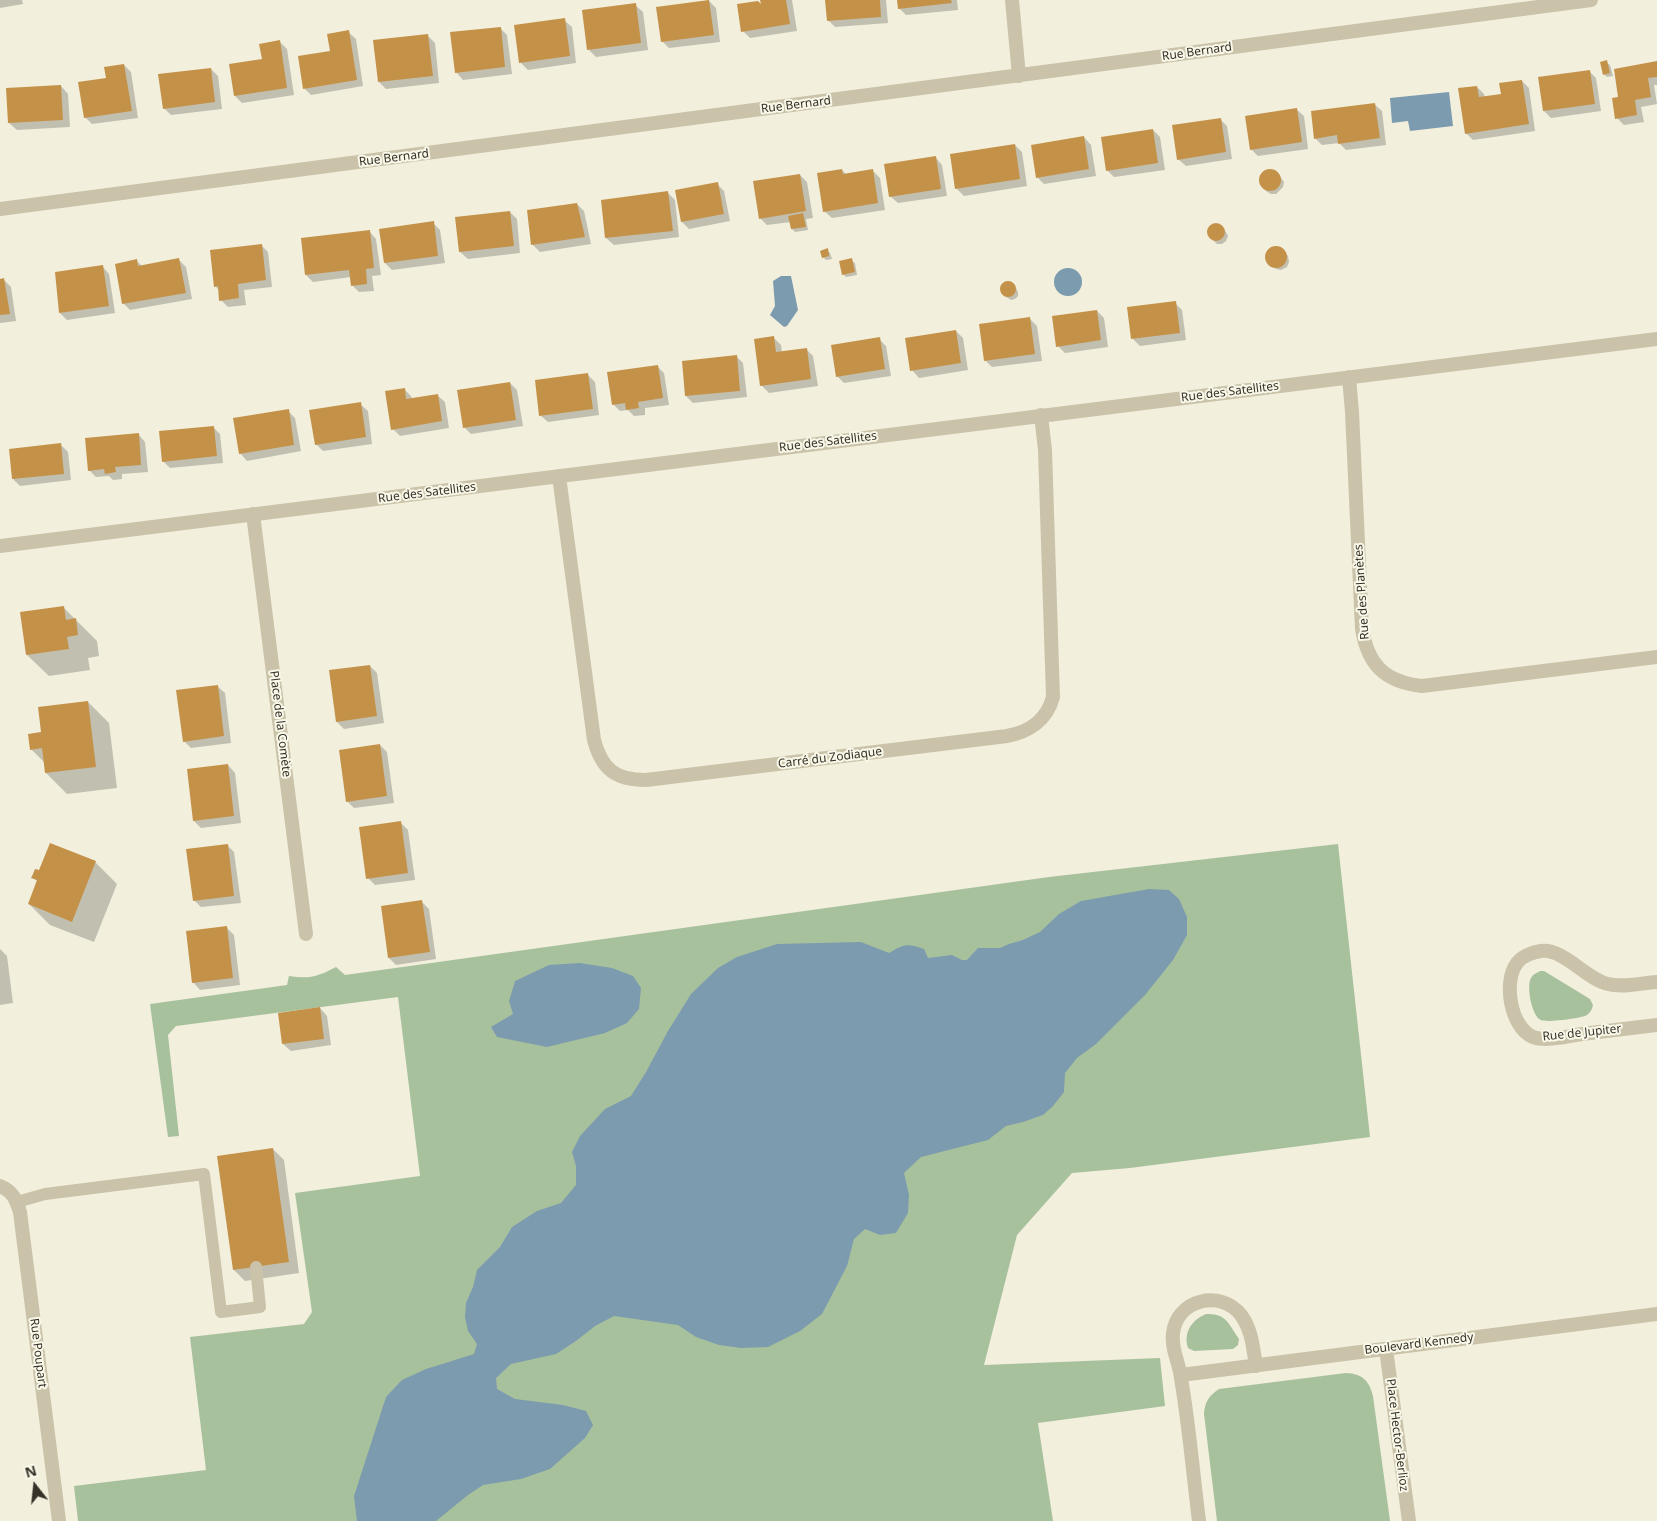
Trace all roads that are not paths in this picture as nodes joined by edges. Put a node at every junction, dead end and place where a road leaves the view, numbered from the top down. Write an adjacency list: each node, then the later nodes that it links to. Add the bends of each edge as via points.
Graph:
1 (1012, 0): 3 (street)
2 (1591, 0): 3 (street, Rue Bernard)
3 (1019, 76): 4 (street, Rue Bernard)
4 (0, 209)
5 (1657, 339): 6 (street, Rue des Satellites)
6 (1349, 377): 7 (street, Rue des Satellites); 11 (street, Rue des Planètes, via 1362,629 1369,655 1384,673 1396,680 1422,686)
7 (1041, 415): 8 (street, Rue des Satellites); 8 (street, Carré du Zodiaque, via 1045,450 1053,697 1046,714 1033,727 1017,735 998,738 646,780 626,779 616,774 601,760 594,740)
8 (559, 476): 9 (street, Rue des Satellites)
9 (253, 514): 10 (street, Rue des Satellites); 12 (street, Place de la Comète)
10 (0, 546)
11 (1657, 657)
12 (306, 934)
13 (1657, 982): 14 (street, Rue de Jupiter, via 1608,984 1560,956 1539,951 1518,962 1510,984 1514,1016 1526,1033 1534,1037 1556,1038)
14 (1657, 1025)
15 (4, 1187): 16 (street, Rue Poupart, via 13,1194)
16 (16, 1202): 17 (lane, via 45,1194 204,1174 220,1312 260,1307); 22 (street, Rue Poupart, via 20,1212)
17 (256, 1267)
18 (1657, 1314): 19 (street, Boulevard Kennedy)
19 (1386, 1349): 20 (street, Boulevard Kennedy); 24 (street, Place Hector-Berlioz)
20 (1256, 1366): 21 (street, Boulevard Kennedy); 21 (street, via 1251,1333 1240,1314 1222,1301 1201,1301 1191,1304 1183,1312 1173,1332)
21 (1181, 1375): 23 (street)
22 (59, 1521)
23 (1199, 1521)
24 (1409, 1521)

